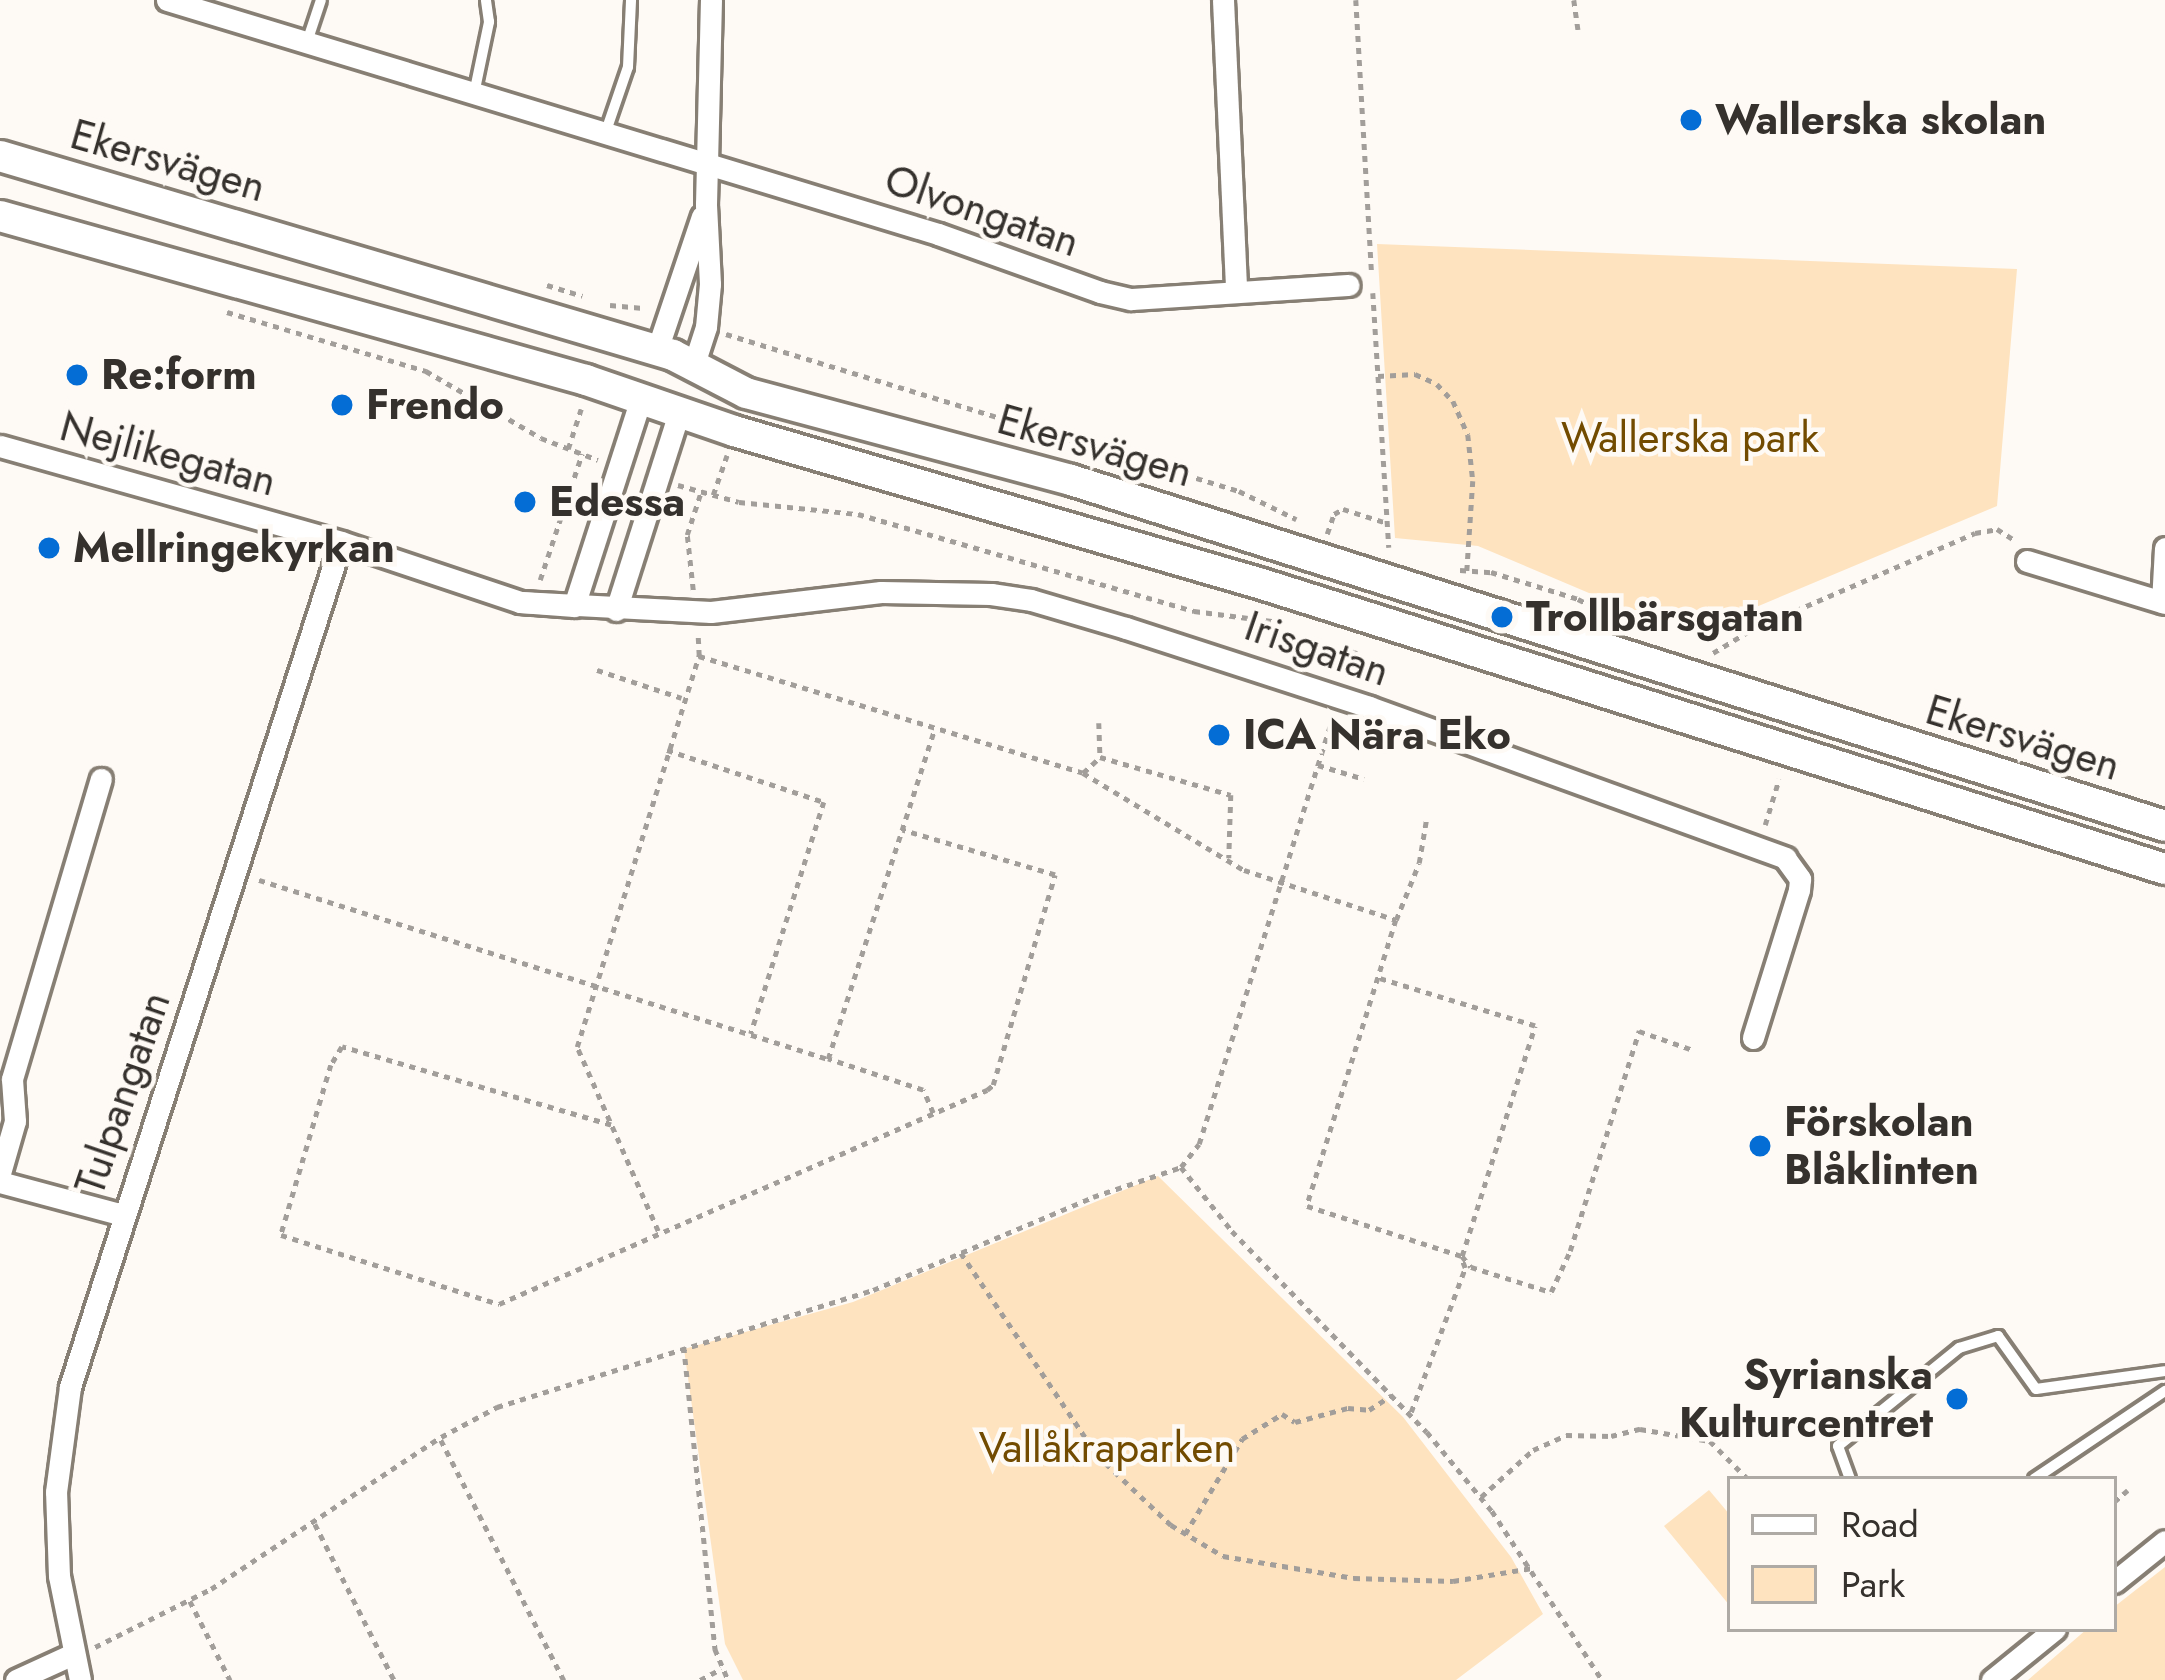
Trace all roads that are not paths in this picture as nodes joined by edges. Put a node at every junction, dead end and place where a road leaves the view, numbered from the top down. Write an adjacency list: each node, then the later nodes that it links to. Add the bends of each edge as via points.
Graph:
1 (166, 0): 7 (street, Olvongatan)
2 (321, 0): 7 (lane)
3 (486, 0): 8 (lane)
4 (632, 0): 9 (lane, via 628,67)
5 (711, 0): 11 (street)
6 (1223, 0): 15 (street)
7 (306, 45): 8 (street, Olvongatan)
8 (474, 94): 9 (street, Olvongatan)
9 (605, 134): 11 (street, Olvongatan)
10 (0, 156): 16 (main road, Ekersvägen)
11 (707, 165): 12 (street); 15 (street, Olvongatan, via 1100,292 1130,299)
12 (706, 204): 16 (street); 17 (street, via 710,284)
13 (0, 215): 18 (main road, Ekersvägen)
14 (1349, 285): 15 (street, Olvongatan)
15 (1236, 290)
16 (657, 350): 17 (main road, Ekersvägen); 18 (main road)
17 (693, 368): 19 (main road); 28 (main road, Ekersvägen, via 746,393 1071,480)
18 (641, 399): 19 (main road, Ekersvägen); 24 (street, Nejlikegatan, via 574,606)
19 (679, 412): 26 (street); 29 (main road, Ekersvägen, via 1284,591)
20 (0, 446): 21 (street, Nejlikegatan)
21 (341, 542): 24 (street, Nejlikegatan); 32 (street, Tulpangatan)
22 (2165, 548): 25 (street)
23 (2027, 561): 25 (street)
24 (526, 603): 26 (street, Nejlikegatan)
25 (2163, 603)
26 (609, 610): 30 (street, Irisgatan, via 696,611 880,592 1030,600 1369,707 1758,846 1785,858 1800,879)
27 (101, 779): 31 (street, via 11,1079 15,1121)
28 (2165, 826)
29 (2165, 869)
30 (1753, 1038)
31 (0, 1178): 32 (street)
32 (123, 1215): 40 (street, Tulpangatan, via 70,1387 59,1461 59,1576)
33 (2165, 1371): 35 (lane, via 2036,1389 1998,1336 1959,1348 1838,1446)
34 (2165, 1391): 36 (lane)
35 (1849, 1476)
36 (2038, 1476)
37 (2165, 1540): 38 (street)
38 (2117, 1580)
39 (2051, 1632): 43 (street)
40 (73, 1654): 41 (street); 42 (street, Tulpangatan)
41 (16, 1680)
42 (80, 1680)
43 (1992, 1680)

